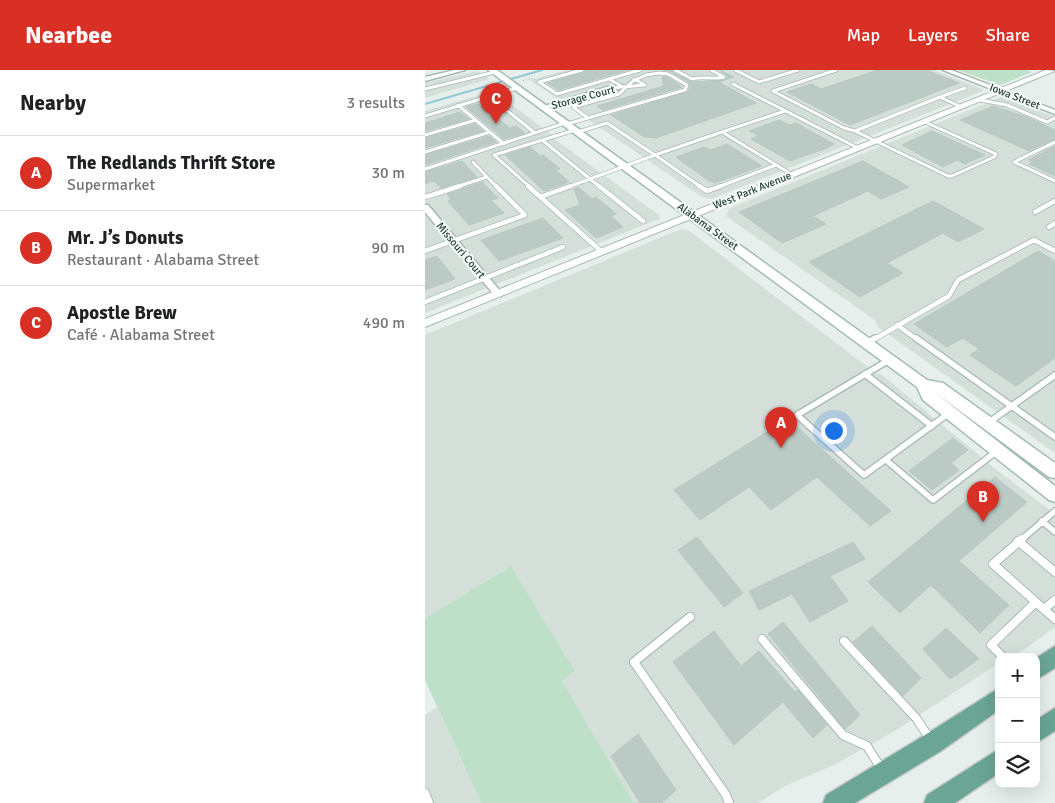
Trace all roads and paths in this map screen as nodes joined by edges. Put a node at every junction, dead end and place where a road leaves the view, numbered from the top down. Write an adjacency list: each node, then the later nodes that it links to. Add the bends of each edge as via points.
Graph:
1 (462, 70): 12 (street)
2 (582, 70): 13 (lane, via 539,82 557,94)
3 (641, 70): 13 (lane)
4 (675, 70): 5 (lane, via 692,79 724,77)
5 (711, 70)
6 (735, 70): 7 (lane, via 759,82)
7 (798, 70)
8 (836, 70): 35 (lane, via 773,91)
9 (946, 70): 20 (street, Iowa Street)
10 (1052, 70): 20 (street, West Park Avenue)
11 (494, 71): 15 (main road, Alabama Street); 19 (lane)
12 (425, 79)
13 (609, 79): 17 (lane)
14 (634, 79): 17 (lane); 17 (lane, via 645,85); 30 (lane, via 657,72 687,85 685,90)
15 (511, 83): 21 (lane); 25 (main road, Alabama Street)
16 (733, 84): 27 (lane)
17 (623, 87): 25 (street, Storage Court); 30 (lane, via 619,94 573,107)
18 (965, 88): 22 (lane)
19 (425, 90)
20 (1001, 91): 23 (street, West Park Avenue); 28 (street, Iowa Street)
21 (489, 96): 24 (lane); 38 (lane)
22 (940, 98): 26 (lane); 35 (lane)
23 (979, 100): 26 (street, West Park Avenue); 31 (lane, via 1007,105 1047,122)
24 (458, 105): 29 (lane); 32 (lane)
25 (543, 107): 34 (main road, Alabama Street)
26 (961, 107): 33 (street, West Park Avenue)
27 (785, 111): 37 (lane); 44 (lane)
28 (1055, 112)
29 (425, 116)
30 (588, 118): 34 (lane)
31 (1055, 118)
32 (476, 120): 36 (lane); 39 (lane)
33 (925, 122): 41 (street, West Park Avenue); 41 (lane, via 996,154 994,158 948,176)
34 (571, 127): 38 (lane); 40 (lane); 46 (lane, via 607,123); 49 (main road, Alabama Street)
35 (855, 131): 41 (lane)
36 (490, 132): 43 (lane); 45 (lane)
37 (722, 132): 46 (lane); 48 (lane)
38 (535, 133): 43 (lane)
39 (425, 135)
40 (542, 140): 53 (lane); 56 (lane, via 493,155)
41 (876, 141): 44 (street, West Park Avenue)
42 (1055, 142): 54 (lane, via 1014,162)
43 (504, 144): 50 (lane)
44 (858, 148): 51 (street, West Park Avenue)
45 (425, 152)
46 (655, 155): 48 (lane, via 707,191); 49 (lane)
47 (473, 162): 52 (lane)
48 (776, 165): 51 (lane)
49 (625, 166): 53 (lane); 60 (main road, Alabama Street)
50 (425, 169)
51 (791, 174): 60 (street, West Park Avenue)
52 (487, 177): 55 (lane); 64 (lane, via 525,216)
53 (590, 179): 56 (lane); 61 (lane)
54 (1055, 181)
55 (425, 197)
56 (540, 197): 67 (lane)
57 (1055, 200): 59 (lane)
58 (425, 207): 64 (street, Missouri Court)
59 (1035, 212)
60 (693, 214): 67 (street, West Park Avenue); 74 (main road, Alabama Street)
61 (643, 221)
62 (1055, 223): 63 (lane)
63 (1049, 227)
64 (453, 241): 66 (lane); 69 (street, Missouri Court)
65 (563, 248): 69 (lane)
66 (425, 251)
67 (601, 251): 70 (street, West Park Avenue)
68 (1055, 251): 73 (lane, via 1034,240 958,280 949,296)
69 (485, 278): 70 (street, Missouri Court); 71 (lane)
70 (498, 294): 72 (street, West Park Avenue)
71 (425, 302)
72 (425, 323)
73 (897, 325): 74 (lane); 79 (lane)
74 (867, 343): 75 (main road, Alabama Street)
75 (889, 360): 76 (lane); 78 (main road, Alabama Street)
76 (865, 374): 82 (lane); 85 (lane, via 797,415 864,476)
77 (1055, 375): 79 (lane)
78 (923, 384): 80 (main road, Alabama Street, via 928,396); 81 (main road, Alabama Street, via 938,387)
79 (1012, 406): 81 (lane); 83 (lane)
80 (949, 413): 82 (lane); 84 (main road, Alabama Street)
81 (989, 423): 86 (main road, Alabama Street)
82 (933, 426): 85 (lane)
83 (1055, 436)
84 (997, 450): 85 (lane, via 933,500); 87 (main road, Alabama Street)
85 (886, 460)
86 (1055, 472)
87 (1055, 495)
88 (1055, 511): 89 (lane)
89 (1042, 521): 90 (lane); 91 (lane)
90 (1055, 532)
91 (1019, 541): 92 (lane); 94 (lane, via 993,564)
92 (1055, 572)
93 (1055, 600): 95 (lane)
94 (1037, 602): 95 (lane); 100 (lane, via 991,645)
95 (1044, 609): 97 (lane)
96 (690, 617): 111 (lane, via 633,662)
97 (1055, 619)
98 (762, 639): 108 (lane, via 843,735 867,746)
99 (844, 641): 106 (lane, via 915,718)
100 (999, 653)
101 (1055, 656): 102 (main road)
102 (1040, 667)
103 (995, 701): 106 (main road)
104 (1055, 718): 105 (main road)
105 (1040, 730)
106 (933, 743): 108 (main road)
107 (995, 763): 113 (main road)
108 (884, 773): 112 (main road)
109 (425, 793): 110 (lane)
110 (429, 803)
111 (729, 803)
112 (834, 803)
113 (935, 803)

